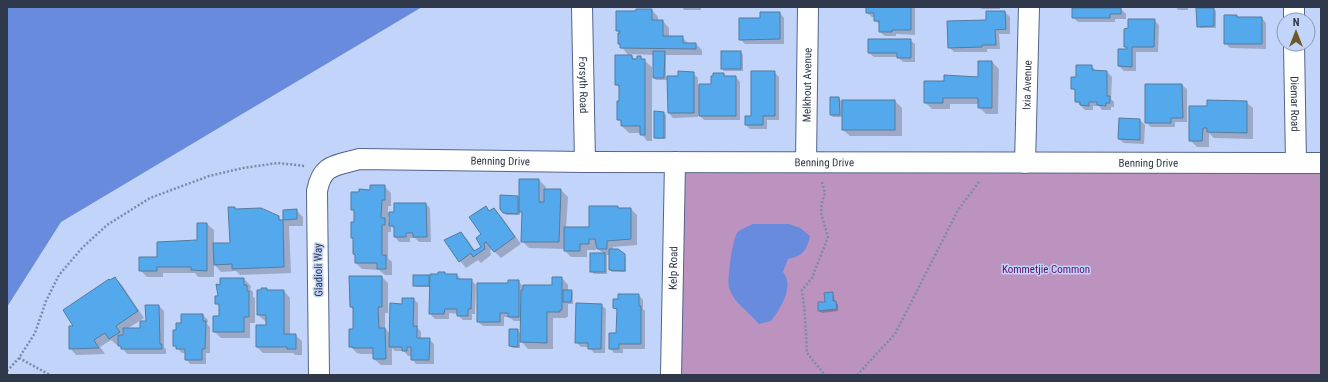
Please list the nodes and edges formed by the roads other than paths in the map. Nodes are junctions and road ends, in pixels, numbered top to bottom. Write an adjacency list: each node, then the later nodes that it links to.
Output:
1 (582, 7): 5 (street, Forsyth Road)
2 (808, 7): 7 (street, Melkhout Avenue)
3 (1029, 7): 8 (street, Ixia Avenue)
4 (1294, 52): 9 (street, Diemar Road)
5 (585, 162): 6 (street, Benning Drive); 11 (street, Benning Drive)
6 (675, 162): 7 (street, Benning Drive); 13 (street, Kelp Road)
7 (812, 162): 8 (street, Benning Drive)
8 (1025, 163): 9 (street, Benning Drive)
9 (1296, 163): 10 (street, Benning Drive)
10 (1321, 163)
11 (328, 168): 12 (street, Gladioli Way)
12 (319, 375)
13 (671, 375)

